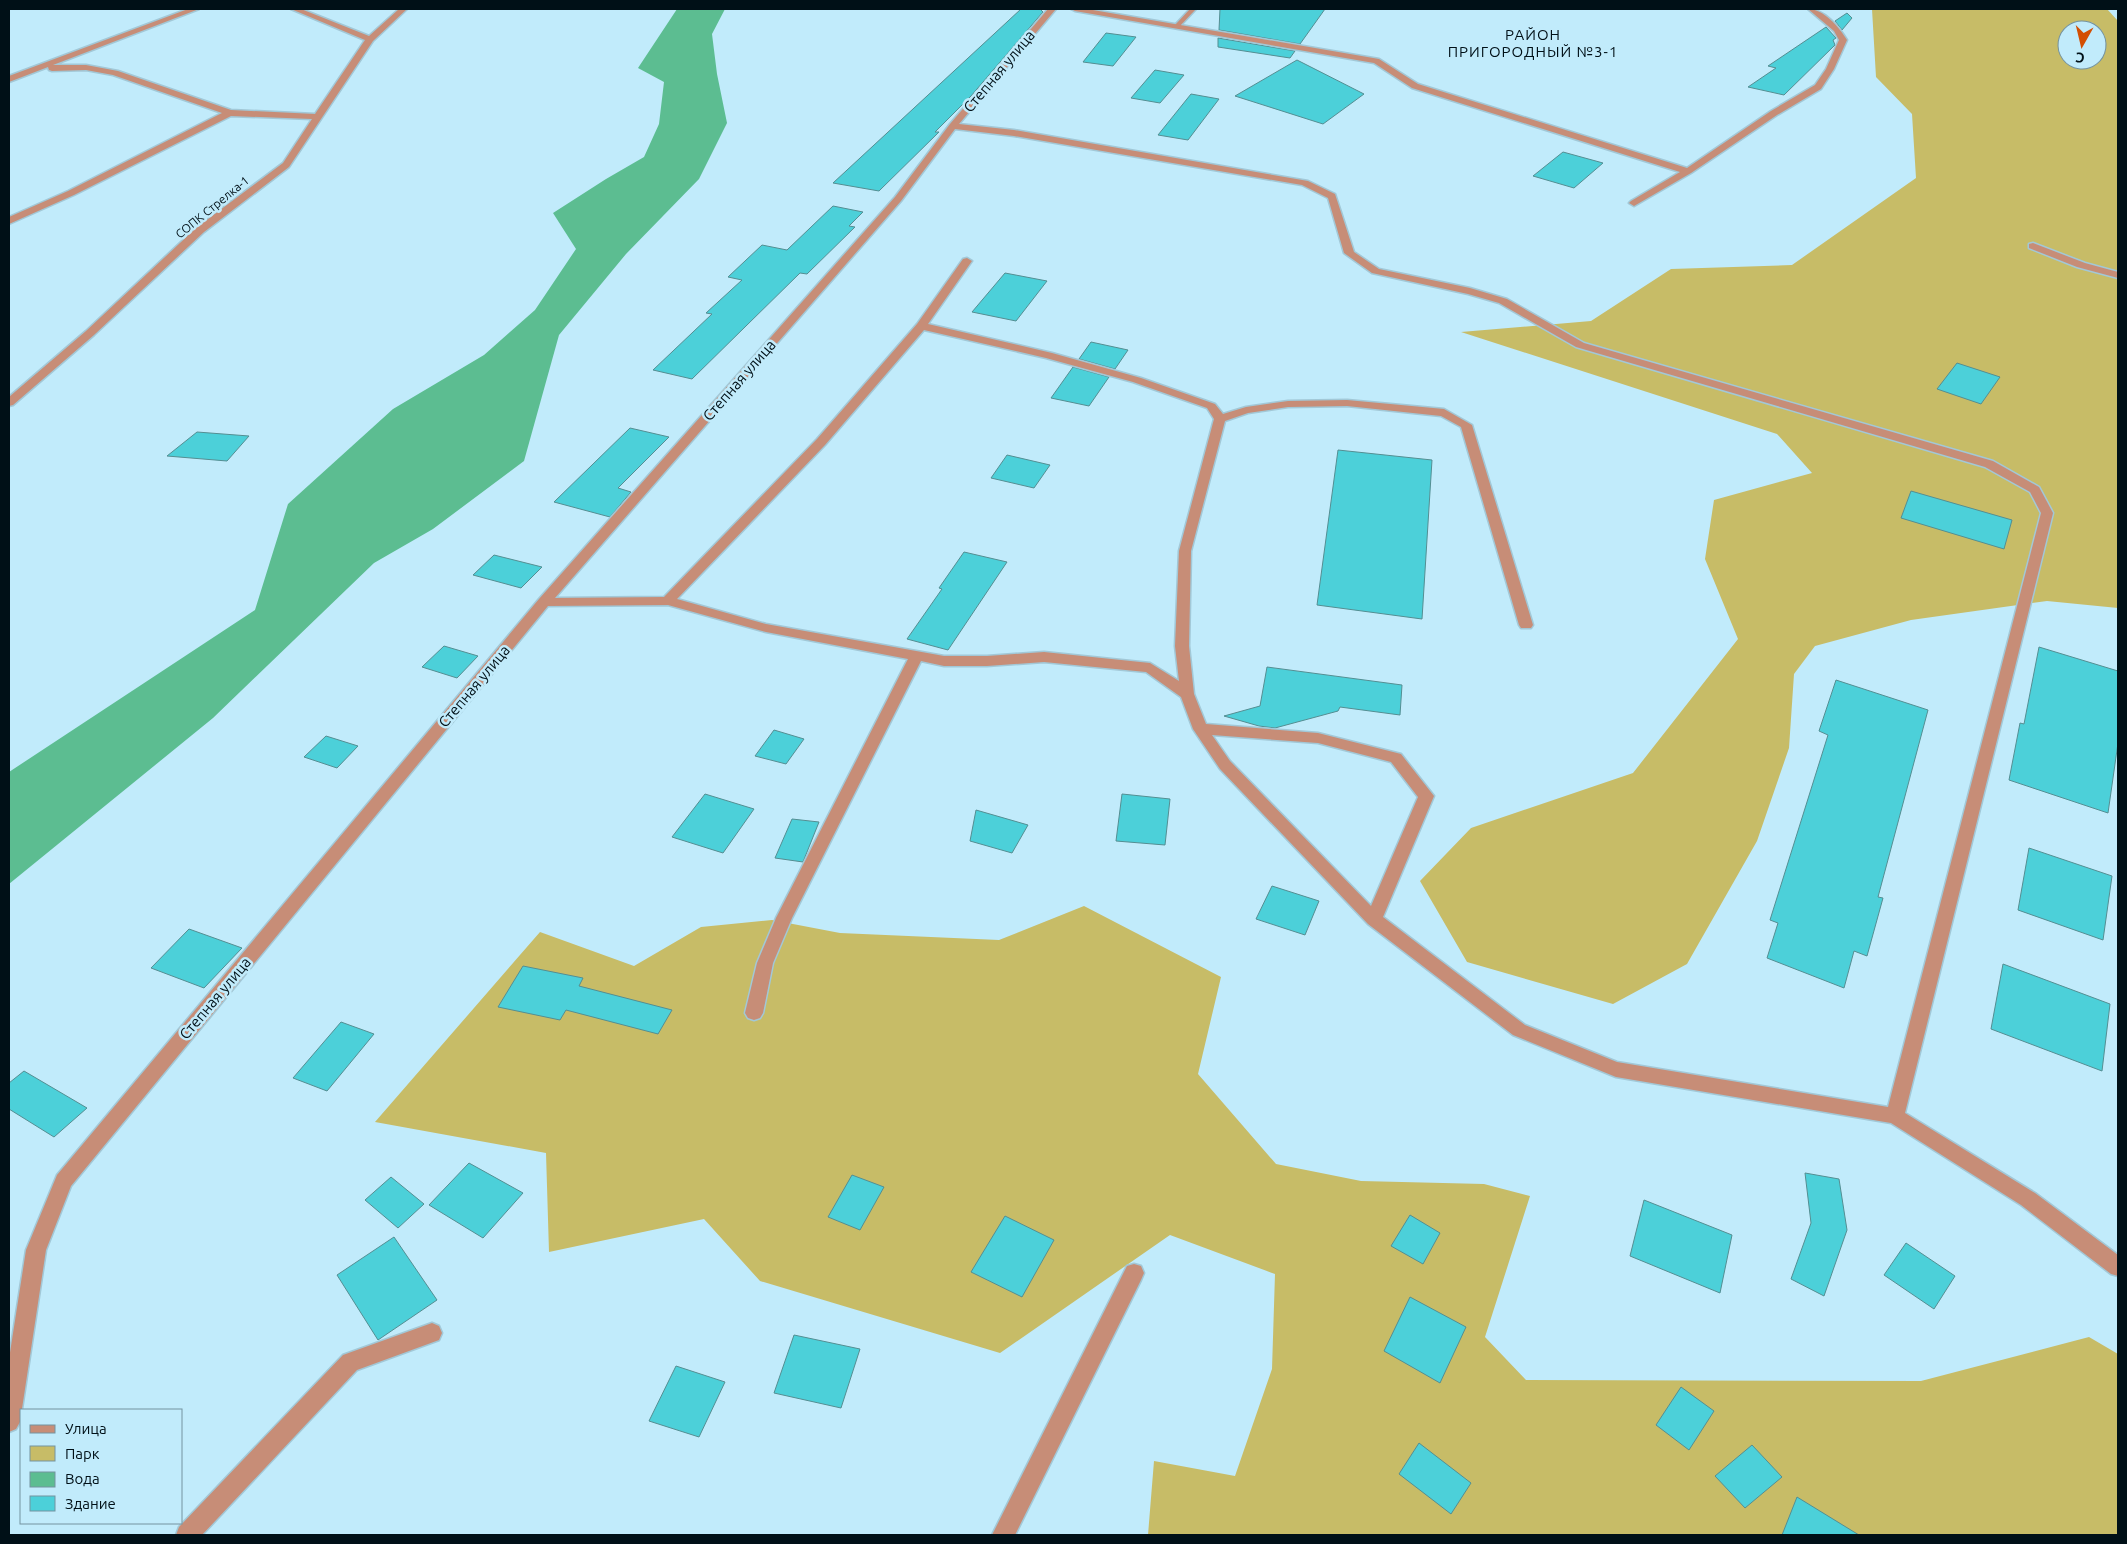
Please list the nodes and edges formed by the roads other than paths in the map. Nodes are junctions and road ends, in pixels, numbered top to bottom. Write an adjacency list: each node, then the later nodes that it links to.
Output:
1 (195, 9): 10 (street)
2 (295, 9): 9 (street)
3 (403, 9): 9 (street, СОПК Стрелка-1)
4 (1052, 9): 14 (street, Степная улица)
5 (1074, 9): 8 (street)
6 (1193, 9): 8 (lane)
7 (1812, 9): 15 (street)
8 (1176, 26): 15 (street)
9 (370, 38): 13 (street, СОПК Стрелка-1)
10 (42, 68): 11 (street); 12 (street)
11 (9, 79)
12 (230, 114): 13 (street); 17 (street)
13 (319, 117): 22 (street, СОПК Стрелка-1)
14 (953, 126): 25 (street, Степная улица); 32 (street)
15 (1688, 171): 16 (street)
16 (1634, 203)
17 (9, 221)
18 (2033, 246): 20 (street)
19 (967, 262): 21 (street)
20 (2118, 275)
21 (921, 326): 23 (street); 24 (street)
22 (9, 403)
23 (1220, 419): 26 (street); 28 (street)
24 (668, 601): 25 (street); 27 (street)
25 (544, 602): 36 (street, Степная улица)
26 (1526, 625)
27 (916, 657): 28 (street); 31 (street)
28 (1187, 694): 29 (street)
29 (1200, 729): 30 (street); 30 (street)
30 (1374, 919): 32 (street)
31 (754, 1013)
32 (1895, 1116): 33 (street)
33 (2118, 1266)
34 (1134, 1273): 38 (street)
35 (432, 1333): 37 (street)
36 (9, 1422)
37 (187, 1535)
38 (1003, 1535)

